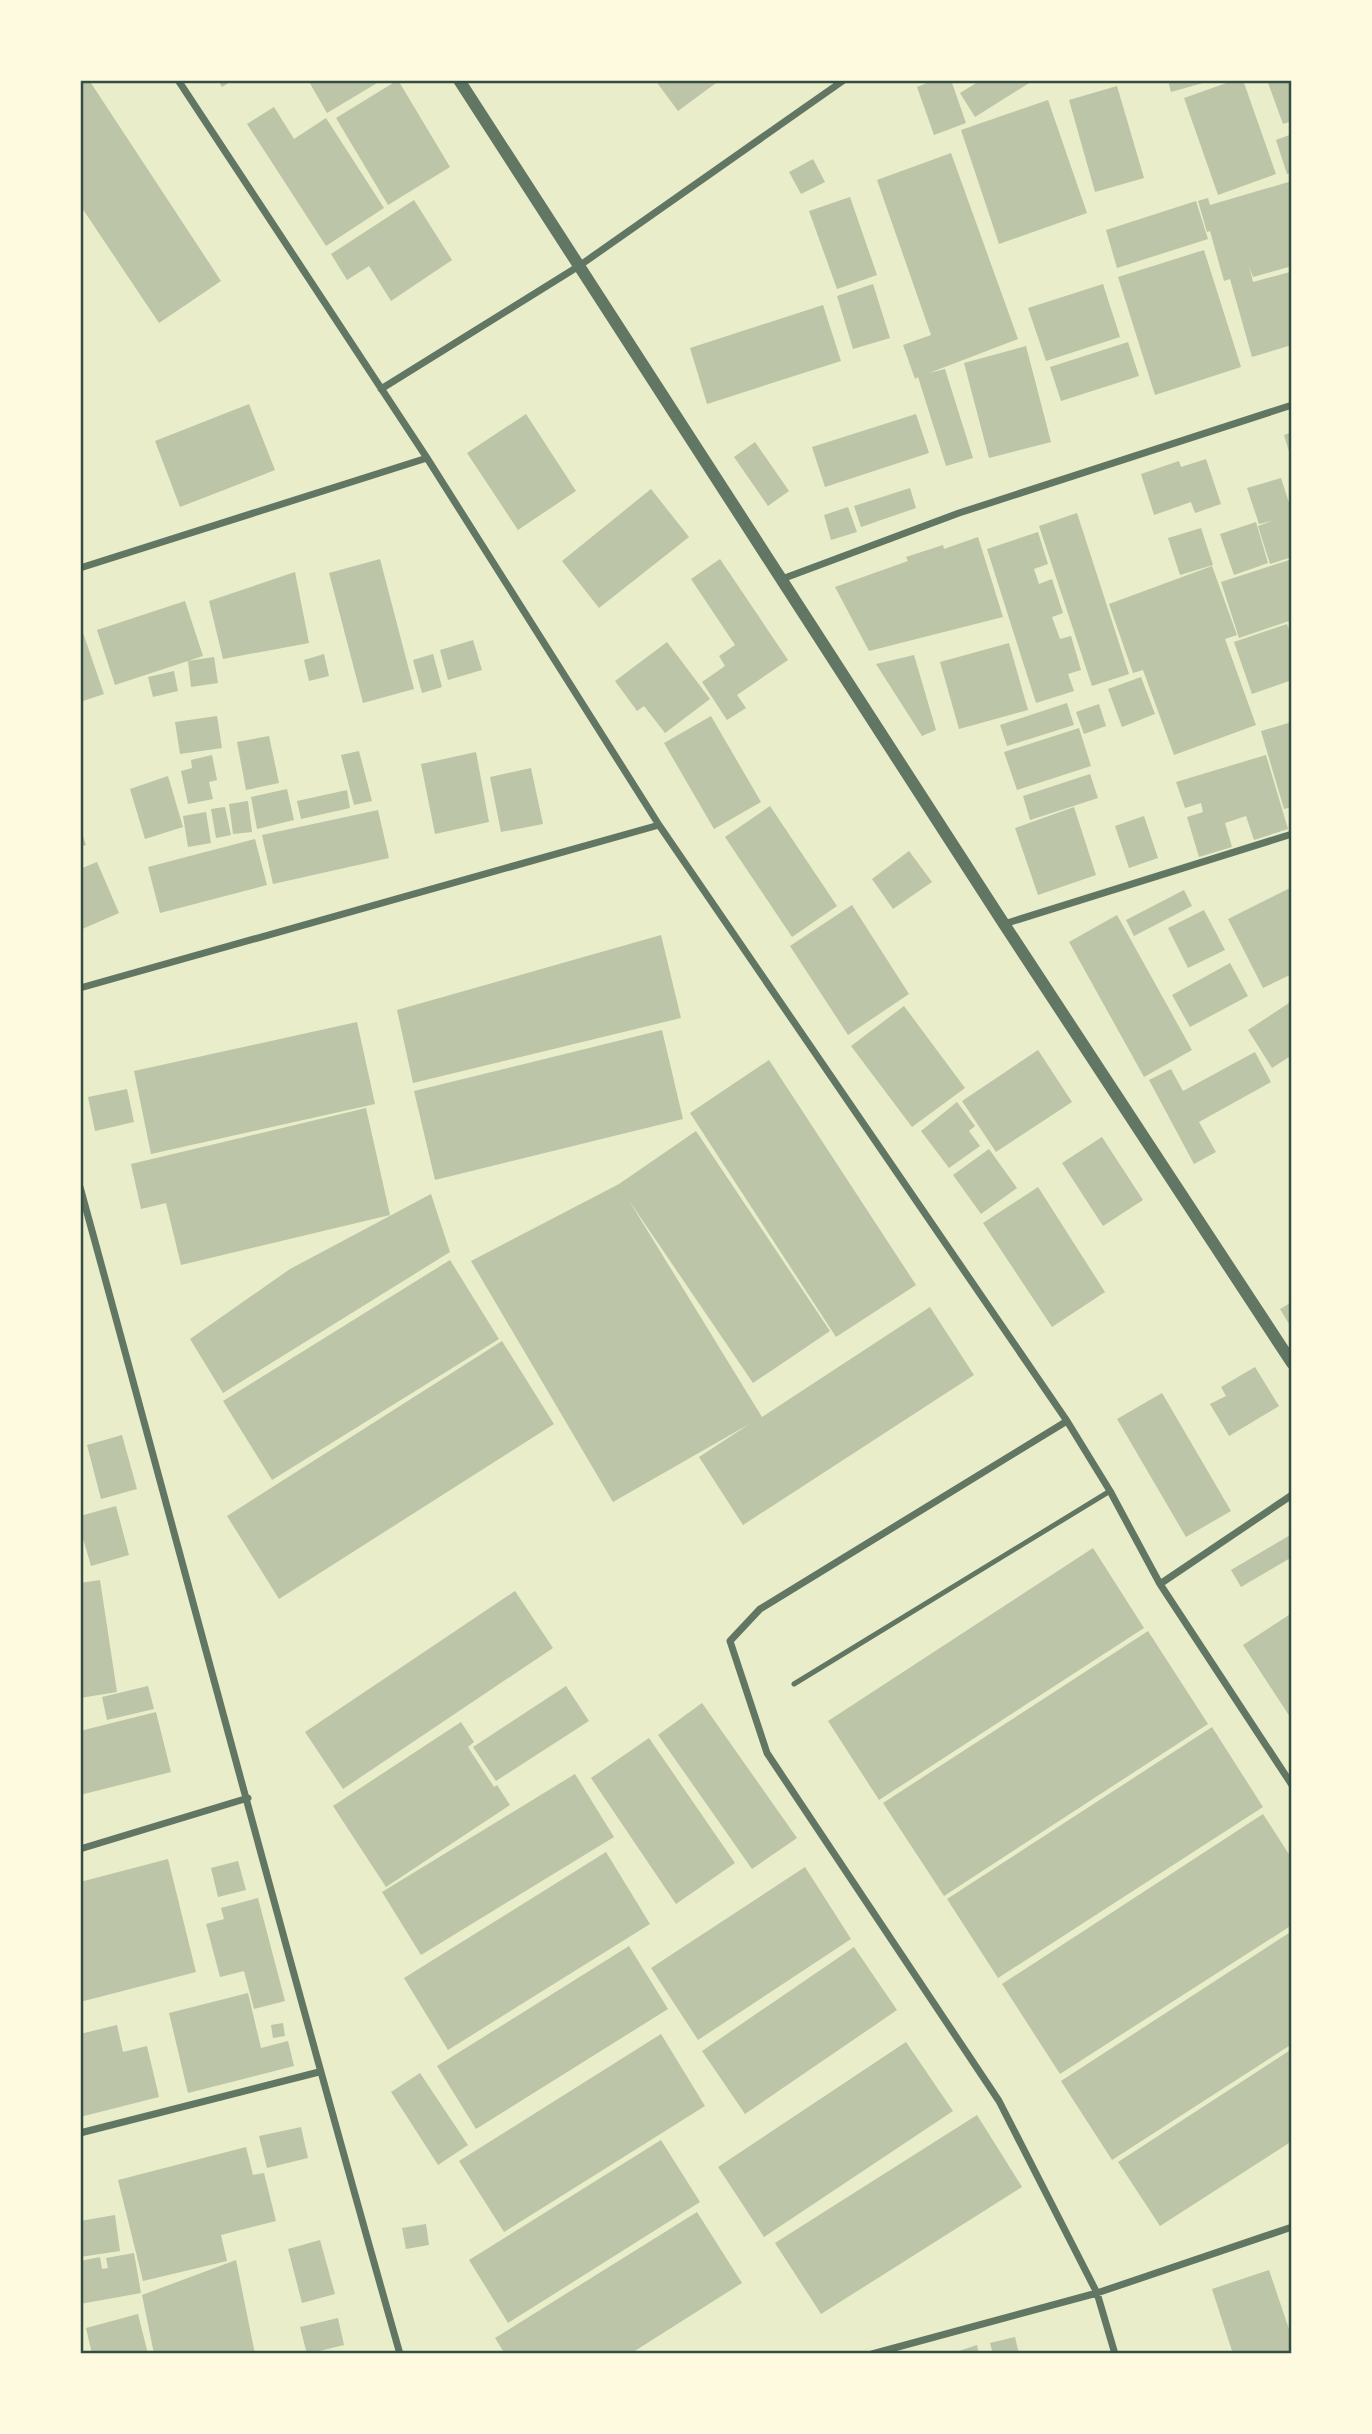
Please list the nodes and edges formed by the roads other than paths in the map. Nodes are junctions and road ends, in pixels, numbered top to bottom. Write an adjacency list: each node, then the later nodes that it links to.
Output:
1 (178, 80): 5 (street)
2 (458, 80): 4 (street)
3 (844, 80): 4 (street)
4 (579, 266): 5 (street); 9 (street)
5 (381, 390): 7 (street)
6 (1292, 405): 9 (street)
7 (427, 458): 8 (street); 10 (street)
8 (80, 568)
9 (782, 579): 12 (street)
10 (659, 825): 13 (street); 16 (street)
11 (1292, 834): 12 (street)
12 (1004, 924): 15 (street)
13 (80, 988)
14 (80, 1186): 22 (street)
15 (1292, 1363)
16 (1067, 1422): 17 (street); 27 (street)
17 (1110, 1491): 19 (street); 20 (lane)
18 (1292, 1495): 19 (street)
19 (1160, 1584): 21 (street)
20 (794, 1684)
21 (1292, 1785)
22 (247, 1798): 23 (street); 24 (street)
23 (80, 1849)
24 (319, 2072): 25 (street); 28 (street)
25 (80, 2133)
26 (1292, 2227): 27 (street)
27 (1097, 2293): 29 (street); 30 (street)
28 (400, 2354)
29 (872, 2354)
30 (1115, 2354)

